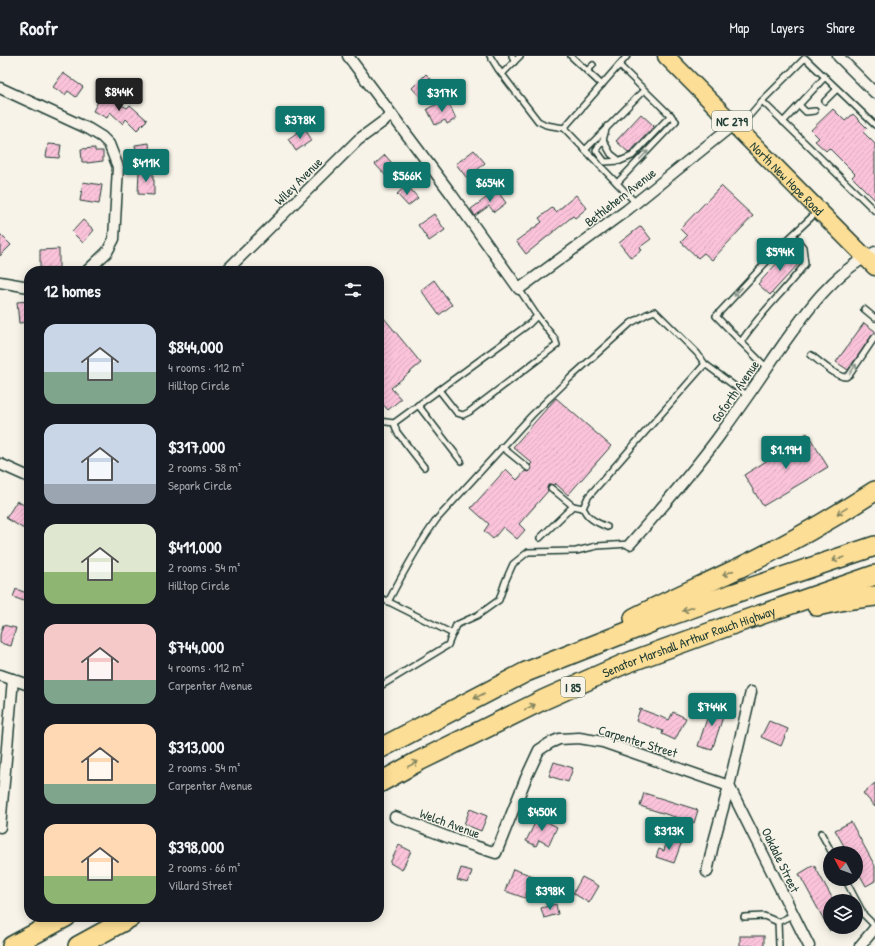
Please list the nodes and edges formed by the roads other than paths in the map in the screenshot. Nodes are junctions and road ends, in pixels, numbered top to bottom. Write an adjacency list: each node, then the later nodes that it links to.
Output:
1 (348, 56): 24 (street)
2 (490, 56): 13 (lane)
3 (512, 56): 9 (lane)
4 (520, 56): 9 (lane)
5 (627, 56): 10 (lane)
6 (666, 56): 27 (main road, North New Hope Road / NC 279)
7 (838, 56): 19 (street)
8 (575, 57): 12 (lane)
9 (514, 62): 13 (lane)
10 (619, 65): 15 (lane); 18 (lane)
11 (593, 66): 12 (lane)
12 (588, 72): 15 (lane)
13 (502, 74): 30 (lane)
14 (825, 77): 17 (lane); 20 (lane); 22 (lane)
15 (602, 84): 30 (lane)
16 (0, 88): 40 (street)
17 (838, 89): 21 (lane); 28 (lane)
18 (644, 90): 25 (lane); 29 (lane)
19 (875, 93)
20 (762, 101): 26 (lane); 27 (lane)
21 (825, 102)
22 (799, 105): 23 (lane); 26 (lane)
23 (815, 111)
24 (392, 115): 41 (street, Wiley Avenue); 44 (street)
25 (671, 116): 33 (lane); 34 (lane, one-way to 25)
26 (783, 122): 37 (lane)
27 (734, 124): 35 (street, Bethlehem Avenue); 36 (main road, North New Hope Road / NC 279)
28 (875, 125)
29 (608, 126): 31 (lane); 32 (lane)
30 (564, 128): 32 (lane)
31 (603, 140): 33 (lane); 33 (lane)
32 (585, 150): 34 (lane)
33 (620, 161)
34 (617, 183): 35 (lane)
35 (636, 202): 44 (street, Bethlehem Avenue)
36 (819, 210): 38 (lane); 39 (main road, North New Hope Road / NC 279)
37 (875, 211)
38 (792, 235): 49 (lane); 49 (lane, one-way to 49)
39 (872, 259): 52 (street, Goforth Avenue)
40 (92, 266)
41 (231, 266)
42 (0, 282): 43 (street)
43 (24, 286)
44 (520, 289): 46 (lane)
45 (864, 309): 47 (lane)
46 (537, 316): 53 (lane); 53 (lane)
47 (875, 318)
48 (875, 337): 50 (lane, one-way to 48)
49 (741, 342): 52 (lane)
50 (811, 355)
51 (705, 364): 54 (lane); 58 (lane); 67 (lane)
52 (767, 368): 54 (street, Goforth Avenue)
53 (439, 390): 55 (lane)
54 (748, 396): 70 (street, Goforth Avenue)
55 (418, 405): 57 (lane); 59 (lane)
56 (384, 422): 57 (lane)
57 (394, 423): 61 (lane)
58 (502, 447): 62 (lane); 75 (lane)
59 (461, 460)
60 (0, 464): 63 (street)
61 (424, 466)
62 (528, 468)
63 (24, 475)
64 (551, 488): 66 (lane)
65 (875, 491): 78 (highway, one-way to 78)
66 (573, 506): 67 (lane); 69 (lane)
67 (583, 508): 68 (lane)
68 (606, 527)
69 (540, 538)
70 (630, 544): 77 (lane)
71 (875, 546): 78 (highway, Senator Marshall Arthur Rauch Highway / I 85, one-way to 78)
72 (875, 575): 76 (highway, Senator Marshall Arthur Rauch Highway / I 85)
73 (875, 596): 76 (highway)
74 (384, 600): 75 (lane)
75 (388, 602): 77 (lane)
76 (774, 610): 85 (highway, Senator Marshall Arthur Rauch Highway / I 85, one-way to 76)
77 (452, 634): 82 (lane)
78 (526, 672): 84 (highway, Senator Marshall Arthur Rauch Highway / I 85, one-way to 84)
79 (0, 675): 80 (street)
80 (13, 679): 81 (street); 88 (street)
81 (24, 683)
82 (384, 684)
83 (751, 692): 86 (street)
84 (384, 746)
85 (384, 780)
86 (729, 786): 91 (street, Carpenter Street); 92 (street); 94 (street, Oakdale Street)
87 (396, 816): 91 (street, Welch Avenue)
88 (0, 827)
89 (821, 833): 90 (lane)
90 (828, 846)
91 (496, 853)
92 (707, 872)
93 (849, 886): 99 (lane)
94 (793, 915): 98 (lane); 103 (street, Oakdale Street)
95 (744, 917): 98 (lane)
96 (57, 922): 100 (highway)
97 (122, 922): 101 (highway)
98 (778, 922): 102 (lane)
99 (875, 927): 104 (street)
100 (12, 946)
101 (78, 946)
102 (778, 946)
103 (809, 946)
104 (860, 946)

